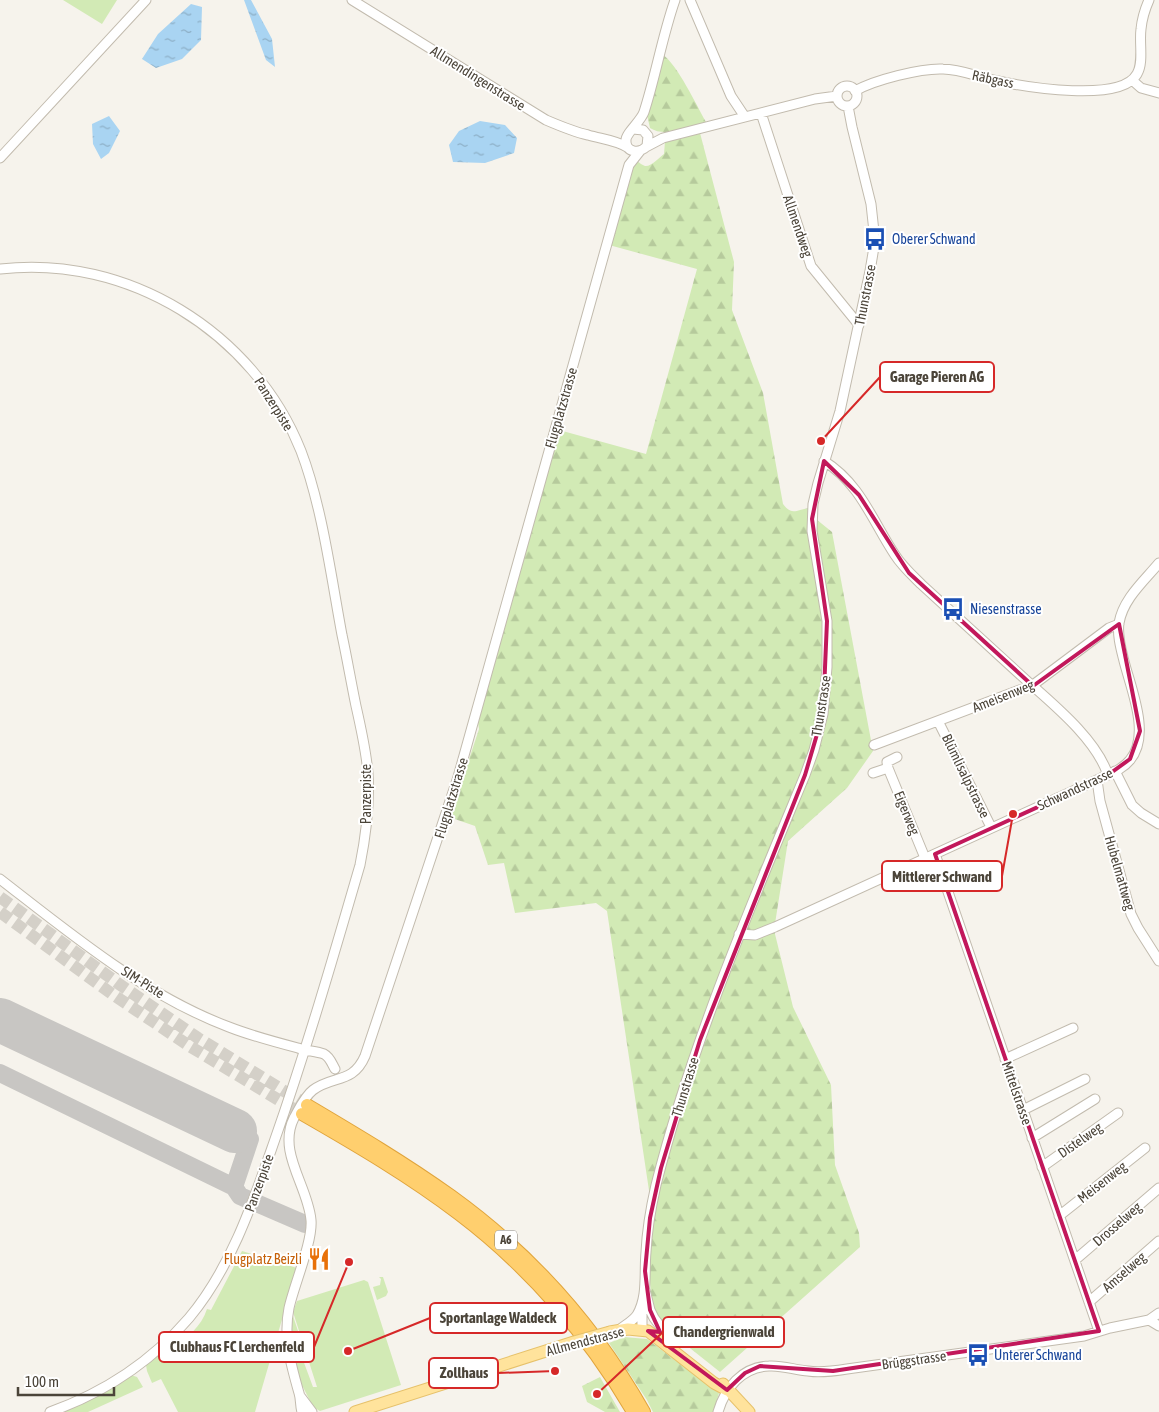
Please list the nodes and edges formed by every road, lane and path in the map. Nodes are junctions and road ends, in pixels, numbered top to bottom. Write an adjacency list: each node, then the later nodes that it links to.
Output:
1 (146, 0): 20 (street)
2 (352, 0): 17 (street, Allmendingenstrasse)
3 (674, 0): 12 (street)
4 (690, 0): 13 (street)
5 (1149, 0): 6 (street)
6 (1132, 80): 7 (street, Räbgass); 8 (street)
7 (855, 91): 9 (street); 10 (street)
8 (1159, 94)
9 (837, 96): 10 (street); 11 (street)
10 (848, 106): 23 (street, Thunstrasse)
11 (761, 113): 13 (street); 23 (street, Allmendweg)
12 (643, 114): 14 (street); 15 (street)
13 (745, 118): 16 (street)
14 (630, 132): 15 (street); 17 (street); 18 (street)
15 (646, 133): 16 (street); 19 (street)
16 (663, 138): 19 (street)
17 (611, 140): 18 (street, Allmendingenstrasse)
18 (628, 147): 19 (street); 21 (street, Flugplatzstrasse)
19 (643, 149): 21 (street, Flugplatzstrasse)
20 (0, 158)
21 (629, 165): 51 (street, Flugplatzstrasse)
22 (0, 269): 43 (street, Panzerpiste)
23 (859, 325): 24 (street, Thunstrasse)
24 (824, 461): 27 (street); 40 (street, Thunstrasse)
25 (1159, 563): 26 (street, Schwandstrasse)
26 (1119, 624): 27 (street, Ameisenweg); 33 (street, Schwandstrasse)
27 (1033, 685): 29 (street, Ameisenweg); 33 (street)
28 (940, 725): 36 (street, Blümlisalpstrasse)
29 (874, 745)
30 (897, 758): 31 (street)
31 (888, 768): 32 (street); 38 (street, Eigerweg)
32 (873, 773)
33 (1111, 773): 34 (street, Schwandstrasse); 35 (street)
34 (1097, 780): 36 (street, Schwandstrasse); 41 (street, Hubelmattweg)
35 (1159, 824)
36 (991, 827): 37 (street, Schwandstrasse)
37 (934, 854): 38 (street, Schwandstrasse); 44 (street, Mittelstrasse)
38 (925, 858): 40 (street, Schwandstrasse)
39 (0, 879): 43 (street, SIM-Piste)
40 (739, 934): 59 (street, Thunstrasse)
41 (1159, 961)
42 (1073, 1028): 44 (street)
43 (305, 1050): 45 (street, SIM-Piste); 50 (street, Panzerpiste)
44 (1005, 1059): 48 (street, Mittelstrasse)
45 (335, 1069)
46 (1085, 1079): 48 (street)
47 (1095, 1099): 52 (street)
48 (1023, 1110): 52 (street, Mittelstrasse)
49 (1118, 1113): 54 (street, Distelweg)
50 (281, 1121): 51 (street); 72 (street, Panzerpiste)
51 (292, 1124): 71 (street, Flugplatzstrasse)
52 (1032, 1138): 54 (street, Mittelstrasse)
53 (1145, 1148): 56 (street, Meisenweg)
54 (1042, 1167): 56 (street, Mittelstrasse)
55 (1159, 1188): 58 (street, Drosselweg)
56 (1059, 1216): 58 (street, Mittelstrasse)
57 (1159, 1242): 61 (street, Amselweg)
58 (1075, 1260): 61 (street, Mittelstrasse)
59 (645, 1290): 60 (street, Thunstrasse); 62 (street, Thunstrasse)
60 (642, 1301): 66 (street, Thunstrasse); 67 (street, Thunstrasse)
61 (1089, 1302): 68 (street, Mittelstrasse)
62 (650, 1310): 66 (street); 69 (street, Thunstrasse)
63 (1159, 1313): 64 (street, Brüggstrasse)
64 (1148, 1320): 65 (street); 68 (street, Brüggstrasse)
65 (1159, 1326)
66 (645, 1330): 67 (main road, Allmendstrasse); 69 (main road); 70 (main road)
67 (615, 1331): 75 (main road, Allmendstrasse, bridge)
68 (1099, 1331): 70 (street, Brüggstrasse)
69 (669, 1338): 70 (main road)
70 (727, 1390): 78 (street, Brüggstrasse); 79 (main road)
71 (300, 1396): 73 (street, Flugplatzstrasse); 74 (street, Flugplatzstrasse)
72 (50, 1412)
73 (302, 1412)
74 (312, 1412)
75 (355, 1412)
76 (633, 1412): 77 (highway, A6)
77 (644, 1412)
78 (718, 1412)
79 (749, 1412)

